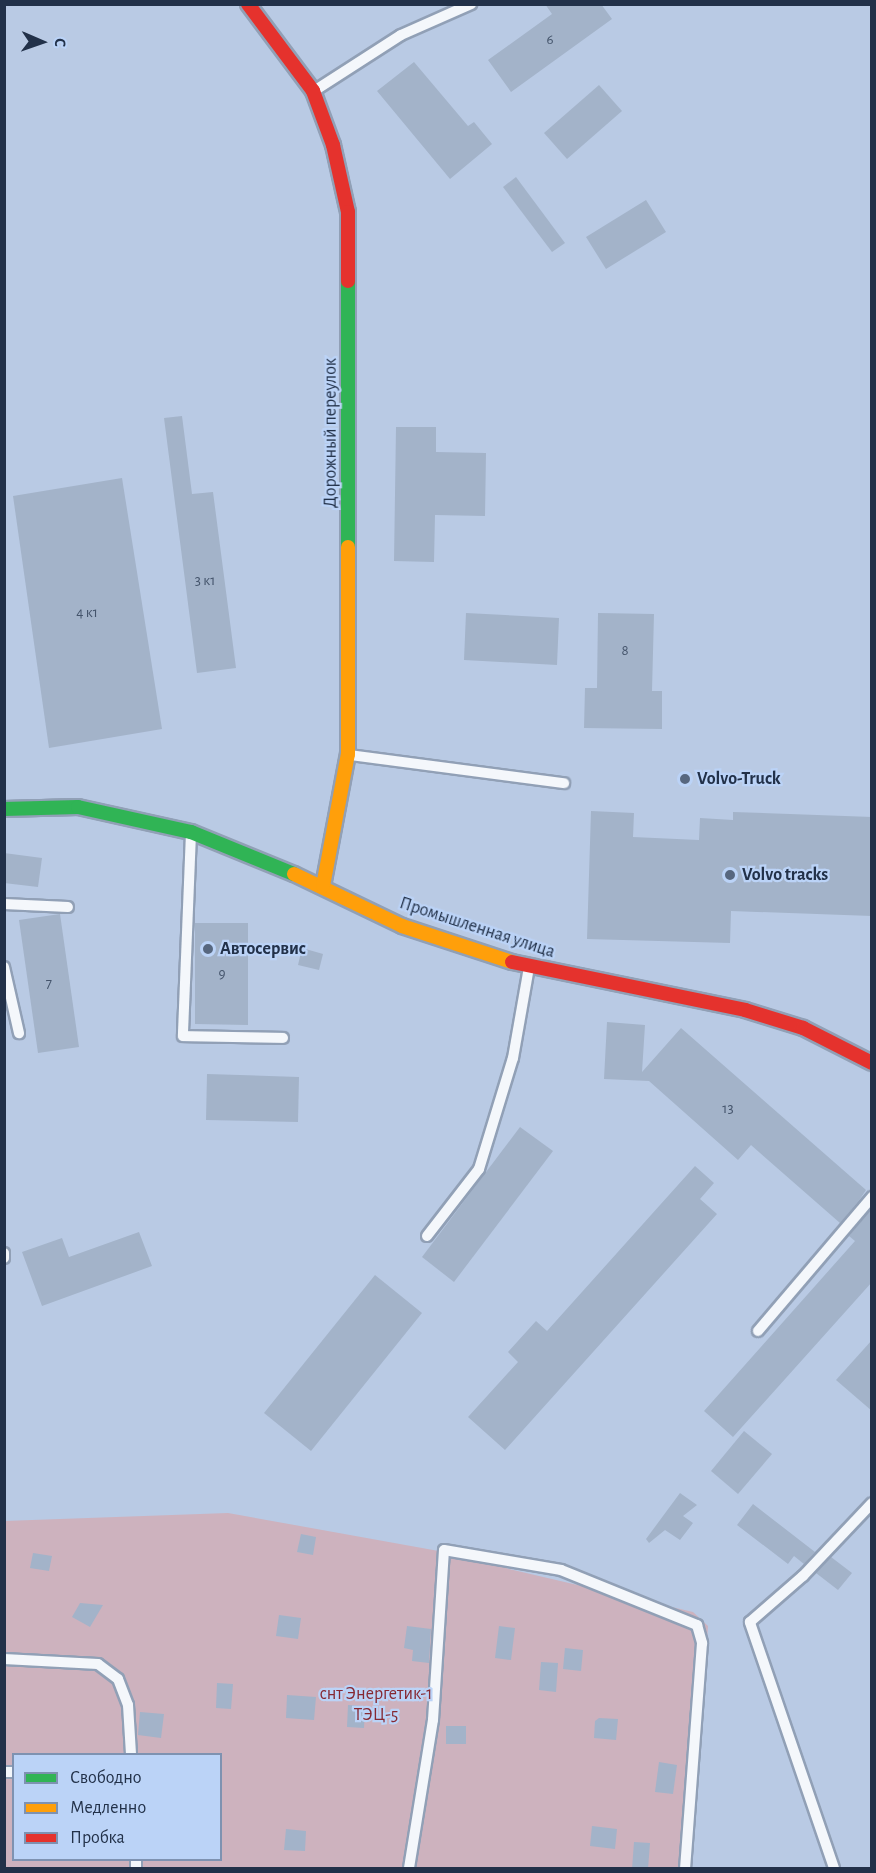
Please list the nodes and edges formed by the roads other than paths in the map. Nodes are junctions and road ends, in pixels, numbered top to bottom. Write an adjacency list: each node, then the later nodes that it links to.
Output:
1 (248, 4): 3 (main road, Дорожный переулок)
2 (471, 4): 3 (lane)
3 (313, 91): 4 (main road, Дорожный переулок)
4 (348, 754): 5 (lane); 8 (main road, Дорожный переулок)
5 (564, 783)
6 (4, 809): 7 (main road, Промышленная улица)
7 (191, 832): 8 (main road, Промышленная улица); 14 (lane)
8 (323, 886): 12 (main road, Промышленная улица)
9 (4, 904): 10 (lane)
10 (68, 907)
11 (4, 967): 13 (lane)
12 (529, 967): 15 (main road, Промышленная улица); 17 (lane)
13 (19, 1033)
14 (283, 1038)
15 (872, 1063)
16 (872, 1197): 20 (lane)
17 (427, 1236)
18 (4, 1253): 19 (lane)
19 (4, 1258)
20 (758, 1331)
21 (872, 1503): 26 (lane)
22 (4, 1659): 23 (lane)
23 (131, 1753)
24 (409, 1869): 25 (lane)
25 (685, 1869)
26 (834, 1869)

